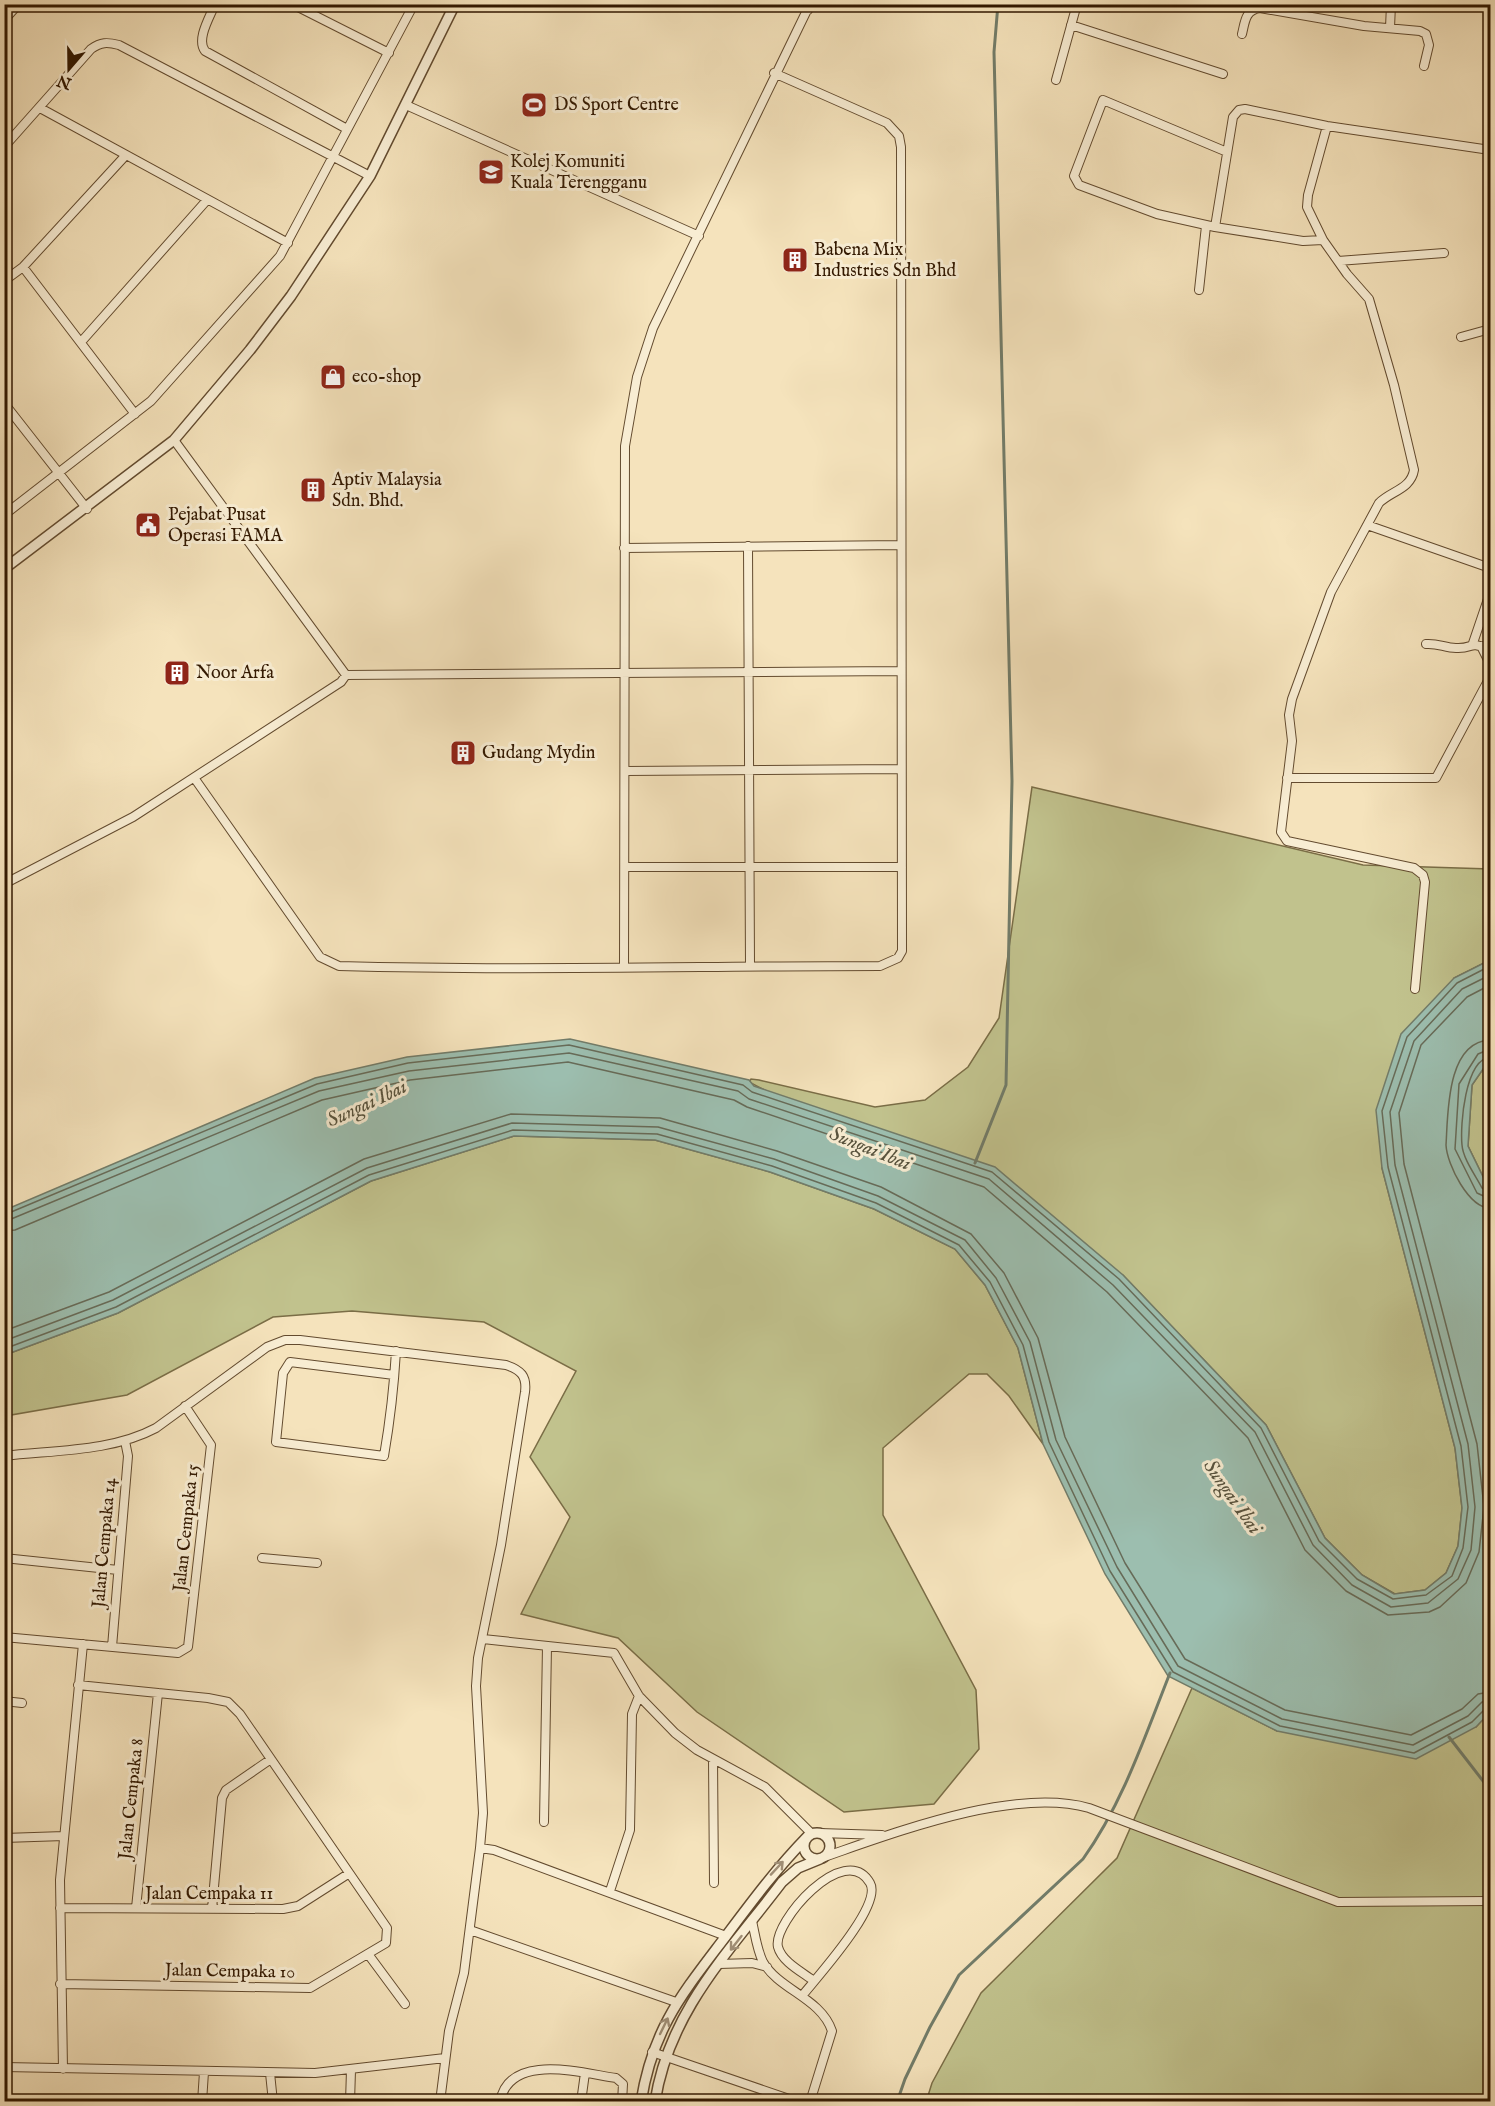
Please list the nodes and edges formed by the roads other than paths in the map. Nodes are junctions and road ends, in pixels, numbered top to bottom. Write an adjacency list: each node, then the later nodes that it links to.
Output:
1 (215, 4): 22 (street)
2 (292, 4): 14 (street)
3 (414, 4): 14 (street)
4 (455, 4): 19 (street)
5 (797, 4): 8 (street)
6 (1077, 4): 11 (street)
7 (1391, 4): 12 (street)
8 (809, 7): 16 (street)
9 (15, 8): 10 (street)
10 (4, 20)
11 (1071, 26): 17 (street); 18 (street)
12 (1390, 28): 13 (street); 15 (street)
13 (1242, 34)
14 (389, 53): 22 (street)
15 (1424, 66)
16 (774, 73): 32 (street); 50 (street)
17 (1223, 74)
18 (1056, 80)
19 (406, 105): 28 (street); 32 (street)
20 (39, 108): 23 (street); 26 (street); 27 (street)
21 (1327, 126): 24 (street); 25 (street); 33 (street)
22 (348, 129): 27 (street)
23 (4, 147)
24 (1491, 150)
25 (1227, 152): 30 (street); 31 (street)
26 (126, 155): 29 (street); 37 (street)
27 (333, 158): 28 (street); 34 (street)
28 (370, 176): 45 (street)
29 (207, 200): 34 (street); 42 (street)
30 (1206, 226): 31 (street); 39 (street)
31 (1215, 227): 33 (street)
32 (699, 236): 52 (street)
33 (1323, 240): 36 (street)
34 (288, 243): 44 (street)
35 (1444, 253): 36 (street)
36 (1338, 261): 49 (street)
37 (23, 267): 38 (street); 42 (street)
38 (4, 281)
39 (1199, 290)
40 (1491, 329): 41 (street)
41 (1461, 337)
42 (81, 342): 44 (street)
43 (4, 403): 46 (street)
44 (135, 414): 46 (street)
45 (174, 440): 47 (street); 63 (street)
46 (59, 474): 47 (street); 48 (street)
47 (87, 509): 54 (street)
48 (4, 515)
49 (1367, 525): 53 (street); 68 (street)
50 (901, 545): 51 (street); 61 (street)
51 (748, 546): 52 (street); 60 (street)
52 (624, 548): 62 (street)
53 (1491, 568)
54 (4, 569)
55 (1491, 593): 57 (street)
56 (1426, 644): 57 (street)
57 (1477, 645): 58 (street); 59 (street)
58 (1491, 650)
59 (1491, 664)
60 (749, 671): 61 (street); 62 (street); 66 (street)
61 (901, 671): 65 (street)
62 (624, 672): 63 (street); 67 (street)
63 (346, 675): 69 (street)
64 (1491, 677): 68 (street)
65 (901, 769): 66 (street); 72 (street)
66 (749, 770): 67 (street); 71 (street)
67 (625, 771): 70 (street)
68 (1287, 778): 76 (street)
69 (195, 779): 73 (street); 75 (street)
70 (626, 867): 71 (street); 75 (street)
71 (750, 867): 72 (street); 74 (street)
72 (902, 867): 74 (street)
73 (4, 884)
74 (750, 965): 75 (street)
75 (624, 966)
76 (1415, 989)
77 (396, 1351): 78 (street); 79 (street); 87 (street)
78 (394, 1375): 78 (street)
79 (185, 1406): 80 (street); 90 (street, Jalan Cempaka 15)
80 (125, 1441): 81 (street); 85 (street, Jalan Cempaka 14)
81 (4, 1456)
82 (4, 1558): 85 (street)
83 (262, 1558): 84 (street)
84 (318, 1563)
85 (118, 1570): 90 (street, Jalan Cempaka 14)
86 (4, 1637): 88 (street)
87 (483, 1640): 89 (street); 103 (street)
88 (83, 1644): 90 (street); 91 (street)
89 (547, 1646): 93 (street); 98 (street)
90 (112, 1647)
91 (78, 1685): 92 (street); 100 (street)
92 (158, 1693): 96 (street); 110 (street, Jalan Cempaka 8)
93 (639, 1695): 97 (street); 107 (street)
94 (4, 1701): 95 (street)
95 (22, 1704)
96 (271, 1759): 105 (street); 111 (street)
97 (713, 1759): 99 (street); 106 (street)
98 (544, 1822)
99 (813, 1834): 101 (street); 104 (street); 104 (street); 114 (street, one-way to 99)
100 (64, 1836): 102 (street); 109 (street)
101 (886, 1836): 104 (street); 108 (street)
102 (4, 1838)
103 (480, 1848): 107 (street); 113 (street)
104 (822, 1858): 112 (street)
105 (348, 1874): 111 (street, Jalan Cempaka 11); 115 (street, Jalan Cempaka 10)
106 (714, 1883)
107 (610, 1891): 114 (street)
108 (1491, 1900)
109 (60, 1908): 110 (street, Jalan Cempaka 11); 119 (street)
110 (136, 1908): 111 (street, Jalan Cempaka 11)
111 (212, 1909)
112 (753, 1921): 116 (street, one-way to 116); 117 (street)
113 (470, 1930): 121 (street); 125 (street)
114 (726, 1936): 121 (street)
115 (368, 1954): 119 (street, Jalan Cempaka 10); 122 (street)
116 (719, 1964): 117 (street); 124 (street)
117 (767, 1967): 120 (street)
118 (814, 1981): 118 (street); 120 (street)
119 (60, 1984): 127 (street)
120 (802, 1996): 142 (street)
121 (676, 2002): 123 (street, one-way to 121)
122 (405, 2004)
123 (652, 2052): 124 (street); 139 (street)
124 (666, 2056): 140 (street); 141 (street)
125 (445, 2058): 128 (street); 135 (street)
126 (4, 2067): 127 (street)
127 (63, 2069): 129 (street)
128 (351, 2070): 130 (street); 134 (street)
129 (204, 2072): 130 (street); 132 (street)
130 (270, 2073): 133 (street)
131 (585, 2073): 136 (street); 137 (street); 138 (street)
132 (202, 2102)
133 (273, 2102)
134 (350, 2102)
135 (440, 2102)
136 (500, 2102)
137 (581, 2102)
138 (622, 2102)
139 (641, 2102)
140 (655, 2102)
141 (798, 2102)
142 (810, 2102)

